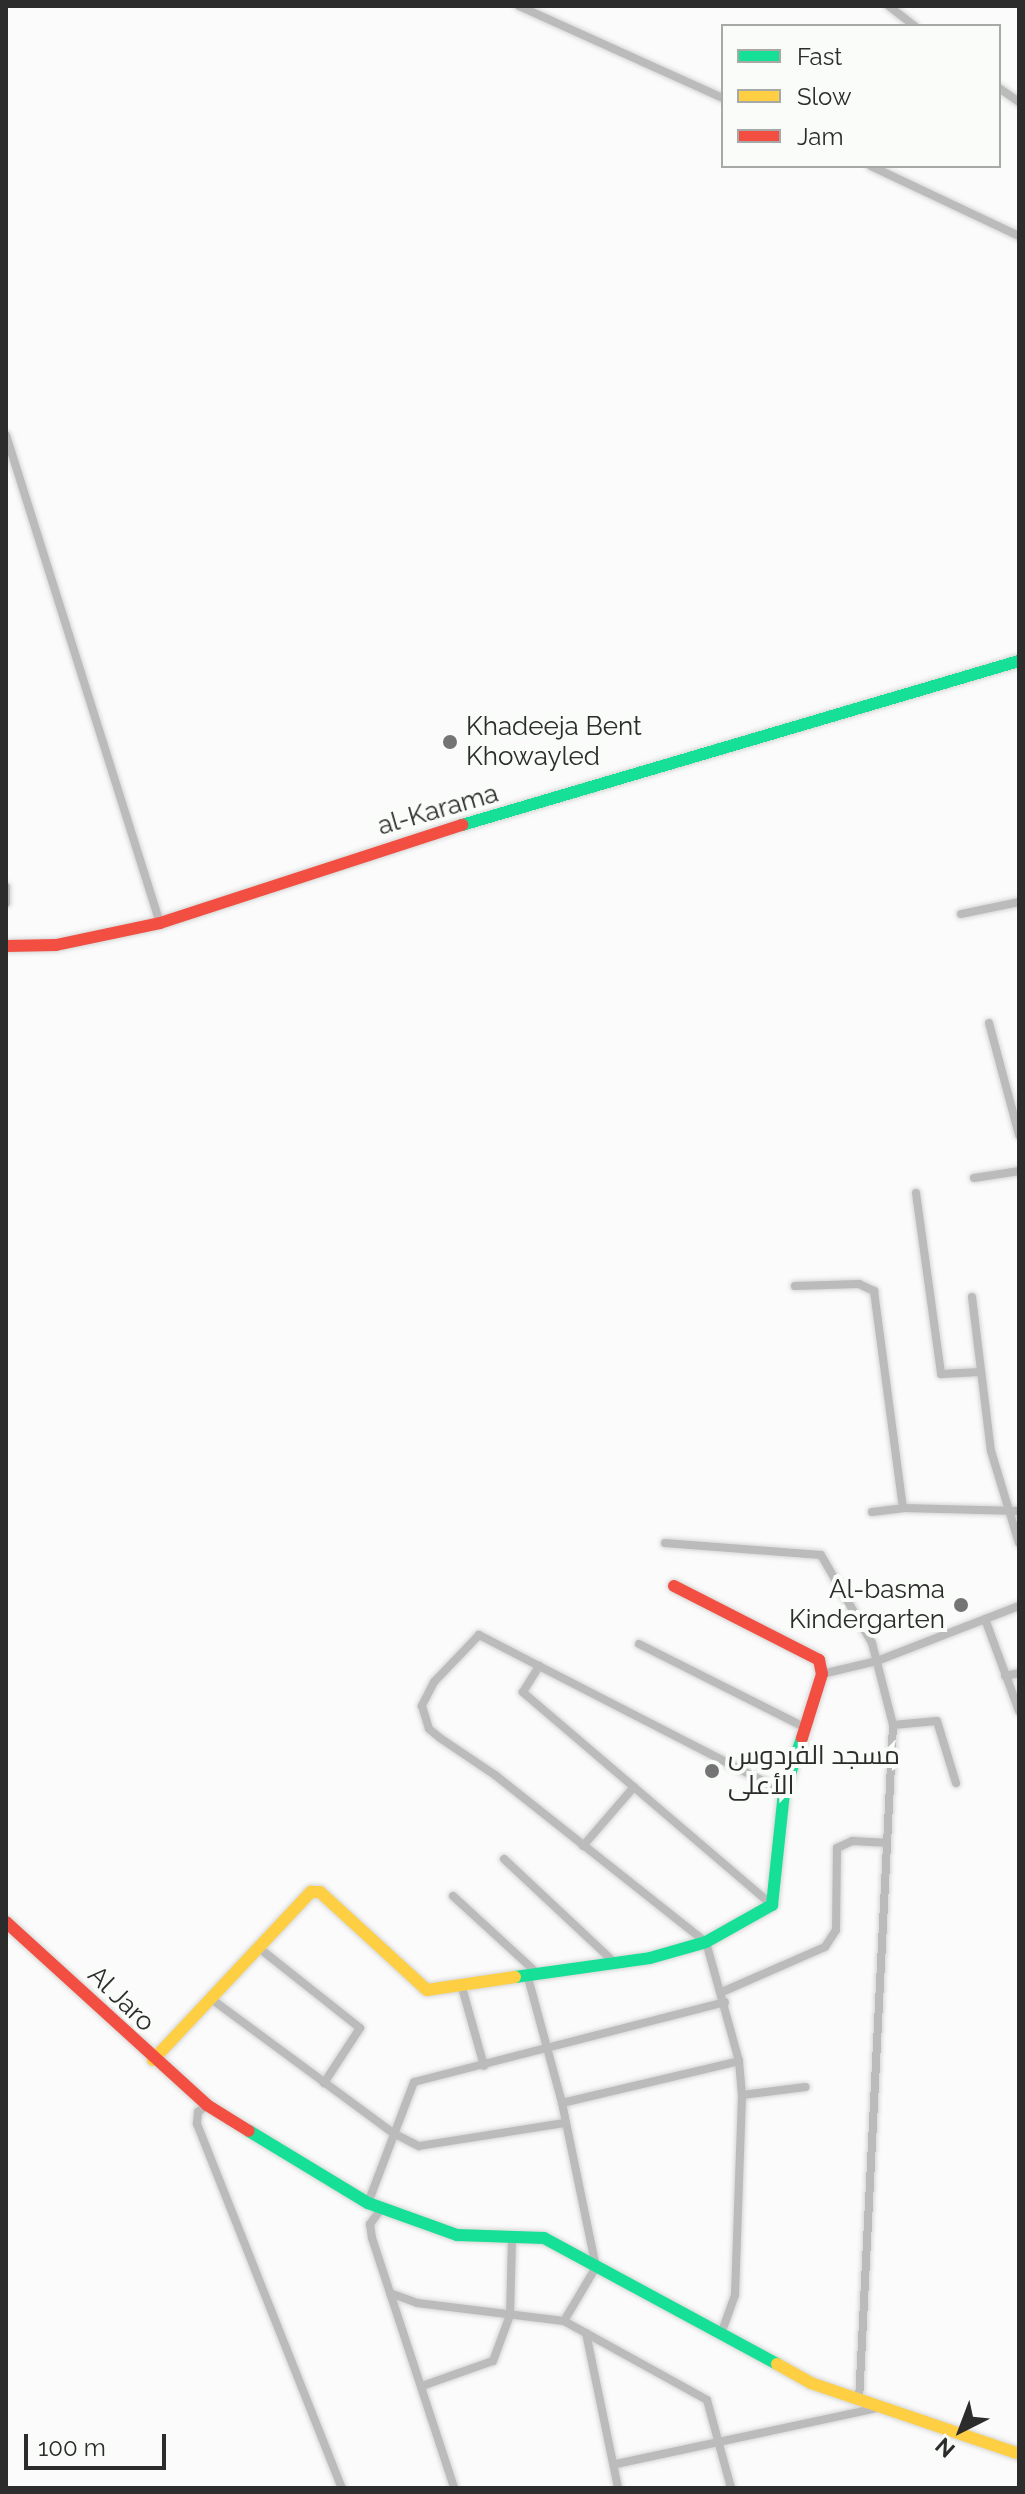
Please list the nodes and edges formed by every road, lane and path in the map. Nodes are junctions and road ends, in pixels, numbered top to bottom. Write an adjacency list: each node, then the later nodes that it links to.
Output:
1 (519, 6): 5 (street)
2 (889, 6): 3 (street)
3 (912, 24)
4 (1001, 89): 6 (street)
5 (721, 97)
6 (1019, 102)
7 (875, 168): 8 (street)
8 (1019, 236)
9 (6, 435): 15 (street)
10 (1019, 661): 15 (street, al-Karama)
11 (6, 887): 13 (street)
12 (1019, 902): 14 (street)
13 (6, 903)
14 (961, 914)
15 (160, 923): 16 (street, al-Karama)
16 (6, 946)
17 (989, 1023): 18 (street)
18 (1019, 1135)
19 (1019, 1171): 20 (street)
20 (974, 1178)
21 (916, 1193): 24 (street)
22 (795, 1286): 25 (street)
23 (972, 1297): 24 (street)
24 (980, 1372): 28 (street)
25 (903, 1508): 27 (street); 28 (street)
26 (1019, 1511): 28 (street)
27 (872, 1512)
28 (1008, 1512): 30 (street)
29 (665, 1543): 35 (street)
30 (1019, 1543)
31 (674, 1586): 38 (street)
32 (1019, 1606): 33 (street)
33 (985, 1619): 35 (street); 39 (street)
34 (639, 1644): 42 (street)
35 (877, 1661): 38 (street); 41 (street)
36 (539, 1666): 44 (street); 45 (street); 47 (street)
37 (1019, 1673): 39 (street)
38 (822, 1674): 42 (street)
39 (1005, 1676): 40 (street)
40 (1019, 1711)
41 (893, 1725): 43 (street); 46 (street)
42 (804, 1727): 45 (street)
43 (956, 1783)
44 (634, 1787): 47 (street); 50 (street)
45 (784, 1792): 50 (street)
46 (885, 1843): 57 (street); 81 (street)
47 (583, 1846): 52 (street)
48 (504, 1859): 54 (street)
49 (453, 1896): 55 (street)
50 (772, 1905): 52 (street)
51 (6, 1922): 61 (street, Al Jaro)
52 (706, 1942): 54 (street); 57 (street)
53 (259, 1948): 56 (street); 58 (street); 64 (street)
54 (613, 1961): 55 (street)
55 (532, 1973): 56 (street); 60 (street)
56 (461, 1984): 63 (street)
57 (722, 1992): 59 (street)
58 (210, 1998): 61 (street); 64 (street)
59 (725, 2002): 60 (street); 62 (street)
60 (548, 2051): 63 (street); 67 (street)
61 (153, 2060): 68 (street, Al Jaro)
62 (739, 2061): 66 (street); 67 (street)
63 (484, 2066): 70 (street)
64 (324, 2083): 70 (street)
65 (805, 2087): 66 (street)
66 (742, 2095): 79 (street)
67 (562, 2103): 69 (street)
68 (207, 2105): 71 (street, Al Jaro); 86 (street)
69 (565, 2123): 70 (street); 74 (street)
70 (393, 2133): 71 (street)
71 (368, 2203): 72 (street, Al Jaro)
72 (381, 2209): 73 (street, Al Jaro); 75 (street)
73 (512, 2237): 74 (street, Al Jaro); 76 (street)
74 (596, 2267): 77 (street); 79 (street, Al Jaro)
75 (390, 2293): 76 (street); 80 (street)
76 (510, 2315): 77 (street); 80 (street)
77 (564, 2321): 78 (street)
78 (586, 2333): 83 (street); 85 (street)
79 (721, 2334): 81 (street, Al Jaro)
80 (422, 2386): 87 (street)
81 (859, 2400): 82 (street, Al Jaro)
82 (879, 2408): 83 (street); 84 (street, Al Jaro)
83 (720, 2441): 85 (street); 89 (street)
84 (1019, 2454)
85 (616, 2464): 88 (street)
86 (342, 2488)
87 (454, 2488)
88 (618, 2488)
89 (731, 2488)

